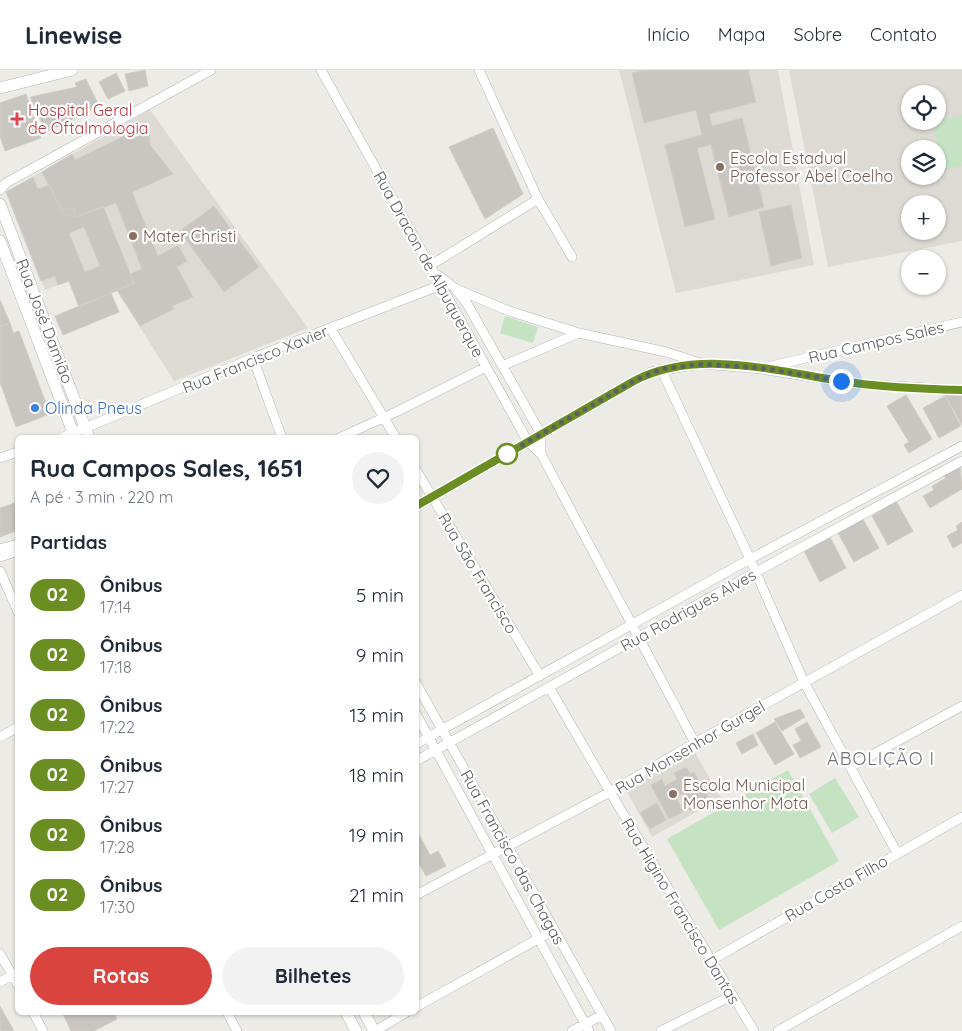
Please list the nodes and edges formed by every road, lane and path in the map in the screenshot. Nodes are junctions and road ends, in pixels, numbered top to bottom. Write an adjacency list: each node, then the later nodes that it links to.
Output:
1 (72, 70): 5 (street)
2 (211, 70): 6 (street)
3 (321, 70): 11 (street, Rua Dracon de Albuquerque)
4 (478, 70): 7 (street)
5 (0, 88)
6 (2, 185)
7 (538, 199): 10 (street); 11 (street)
8 (0, 204): 25 (street, Rua José Damião)
9 (0, 241): 27 (street, Rua José Damião)
10 (572, 256)
11 (432, 268): 12 (street)
12 (445, 284): 13 (street); 15 (street, Rua Francisco Xavier); 20 (street, Rua Dracon de Albuquerque)
13 (456, 289): 16 (street); 19 (street, Rua Dracon de Albuquerque)
14 (962, 322): 21 (street, Rua Campos Sales)
15 (330, 328): 17 (street, Rua Francisco Xavier); 24 (street)
16 (579, 333): 18 (street); 19 (street)
17 (253, 358): 25 (street, Rua Francisco Xavier); 28 (street)
18 (703, 364): 21 (street); 22 (street)
19 (502, 366): 26 (street, Rua Dracon de Albuquerque)
20 (486, 367): 24 (street); 31 (street, Rua Dracon de Albuquerque)
21 (761, 368): 23 (street)
22 (661, 369): 26 (street); 44 (street)
23 (962, 390)
24 (384, 418): 29 (street); 30 (street)
25 (88, 433)
26 (541, 434): 31 (street); 34 (street, Rua Dracon de Albuquerque)
27 (75, 435)
28 (281, 435)
29 (346, 435)
30 (394, 435)
31 (528, 442): 34 (street, Rua Dracon de Albuquerque); 38 (street)
32 (962, 446): 44 (street, Rua Rodrigues Alves)
33 (15, 453): 35 (street)
34 (541, 454): 49 (street, Rua Dracon de Albuquerque)
35 (0, 458)
36 (962, 461): 46 (street, Rua Rodrigues Alves)
37 (419, 475): 38 (street, Rua São Francisco)
38 (432, 496): 39 (street); 51 (street, Rua São Francisco)
39 (419, 504)
40 (15, 545): 41 (street)
41 (0, 550)
42 (15, 553): 43 (street)
43 (0, 557)
44 (750, 559): 46 (street); 49 (street, Rua Rodrigues Alves)
45 (0, 571): 48 (street)
46 (756, 572): 50 (street, Rua Rodrigues Alves); 52 (street)
47 (962, 595): 52 (street, Rua Monsenhor Gurgel)
48 (15, 605)
49 (633, 624): 50 (street, Rua Dracon de Albuquerque); 51 (street, Rua Rodrigues Alves)
50 (639, 637): 54 (street, Rua Rodrigues Alves); 63 (street, Rua Dracon de Albuquerque)
51 (540, 676): 58 (street, Rua Rodrigues Alves)
52 (804, 682): 63 (street, Rua Monsenhor Gurgel); 66 (street)
53 (419, 687): 58 (street, Rua Francisco das Chagas)
54 (549, 687): 62 (street, Rua Rodrigues Alves); 67 (street, Rua Higino Francisco Dantas)
55 (962, 706): 66 (street)
56 (419, 719): 60 (street, Rua Francisco das Chagas)
57 (15, 729): 59 (street)
58 (443, 730): 60 (street, Rua Rodrigues Alves); 62 (street, Rua Francisco das Chagas)
59 (0, 737)
60 (430, 737): 61 (street, Rua Rodrigues Alves); 64 (street, Rua Francisco das Chagas)
61 (419, 742)
62 (449, 742): 64 (street, Rua Rodrigues Alves); 69 (street, Rua Francisco das Chagas)
63 (695, 743): 67 (street, Rua Monsenhor Gurgel)
64 (436, 749): 65 (street, Rua Rodrigues Alves); 71 (street, Rua Francisco das Chagas)
65 (419, 759)
66 (850, 767): 70 (street)
67 (610, 792): 69 (street, Rua Monsenhor Gurgel); 77 (street, Rua Higino Francisco Dantas)
68 (962, 817): 70 (street, Rua Costa Filho)
69 (506, 846): 71 (street, Rua Monsenhor Gurgel); 74 (street, Rua Francisco das Chagas)
70 (897, 853): 77 (street, Rua Costa Filho)
71 (492, 854): 72 (street, Rua Monsenhor Gurgel); 75 (street, Rua Francisco das Chagas)
72 (419, 894)
73 (962, 926): 97 (street)
74 (554, 930): 75 (street); 87 (street, Rua Francisco das Chagas)
75 (538, 938): 81 (street); 88 (street, Rua Francisco das Chagas)
76 (0, 954): 78 (street)
77 (710, 961): 80 (street, Rua Higino Francisco Dantas)
78 (15, 974): 79 (street)
79 (0, 982)
80 (731, 996): 95 (street); 96 (street, Rua Higino Francisco Dantas)
81 (419, 1005)
82 (35, 1015): 89 (street)
83 (229, 1015): 90 (street)
84 (348, 1015): 91 (street)
85 (366, 1015): 92 (street)
86 (402, 1015): 92 (street)
87 (602, 1015): 88 (street); 94 (street, Rua Francisco das Chagas)
88 (587, 1027): 93 (street)
89 (43, 1031)
90 (238, 1031)
91 (356, 1031)
92 (375, 1031)
93 (572, 1031)
94 (611, 1031)
95 (661, 1031)
96 (754, 1031)
97 (778, 1031)

